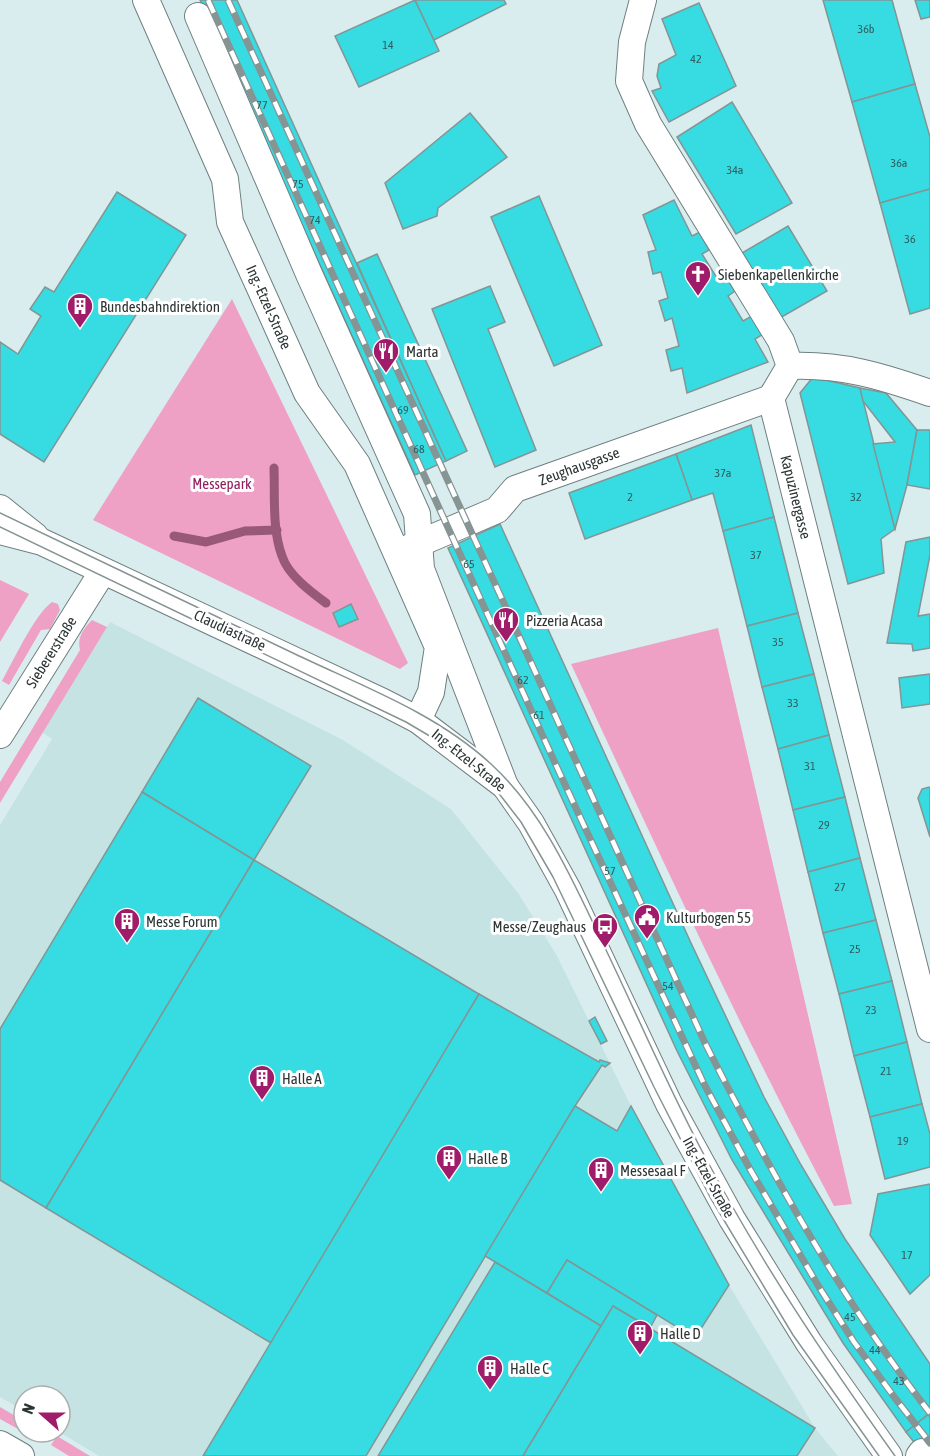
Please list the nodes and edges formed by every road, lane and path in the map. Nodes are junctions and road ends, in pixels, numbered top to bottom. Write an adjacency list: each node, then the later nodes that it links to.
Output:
1 (146, 0): 10 (street, Ing.-Etzel-Straße)
2 (643, 0): 4 (street)
3 (198, 16): 14 (street)
4 (790, 366): 5 (street); 6 (street)
5 (930, 393)
6 (771, 398): 10 (street, Zeughausgasse); 15 (street, Kapuzinergasse)
7 (0, 508): 9 (street, Claudiastraße)
8 (0, 531): 9 (street, Claudiastraße)
9 (42, 542): 11 (street, Claudiastraße)
10 (396, 553): 12 (street, Ing.-Etzel-Straße)
11 (103, 571): 12 (street, Claudiastraße); 13 (street, Siebererstraße)
12 (418, 720): 14 (street, Ing.-Etzel-Straße)
13 (0, 735)
14 (505, 786): 19 (street, Ing.-Etzel-Straße)
15 (925, 987): 16 (street, Kapuzinergasse)
16 (930, 1029)
17 (0, 1444): 18 (street)
18 (21, 1456)
19 (889, 1456)

